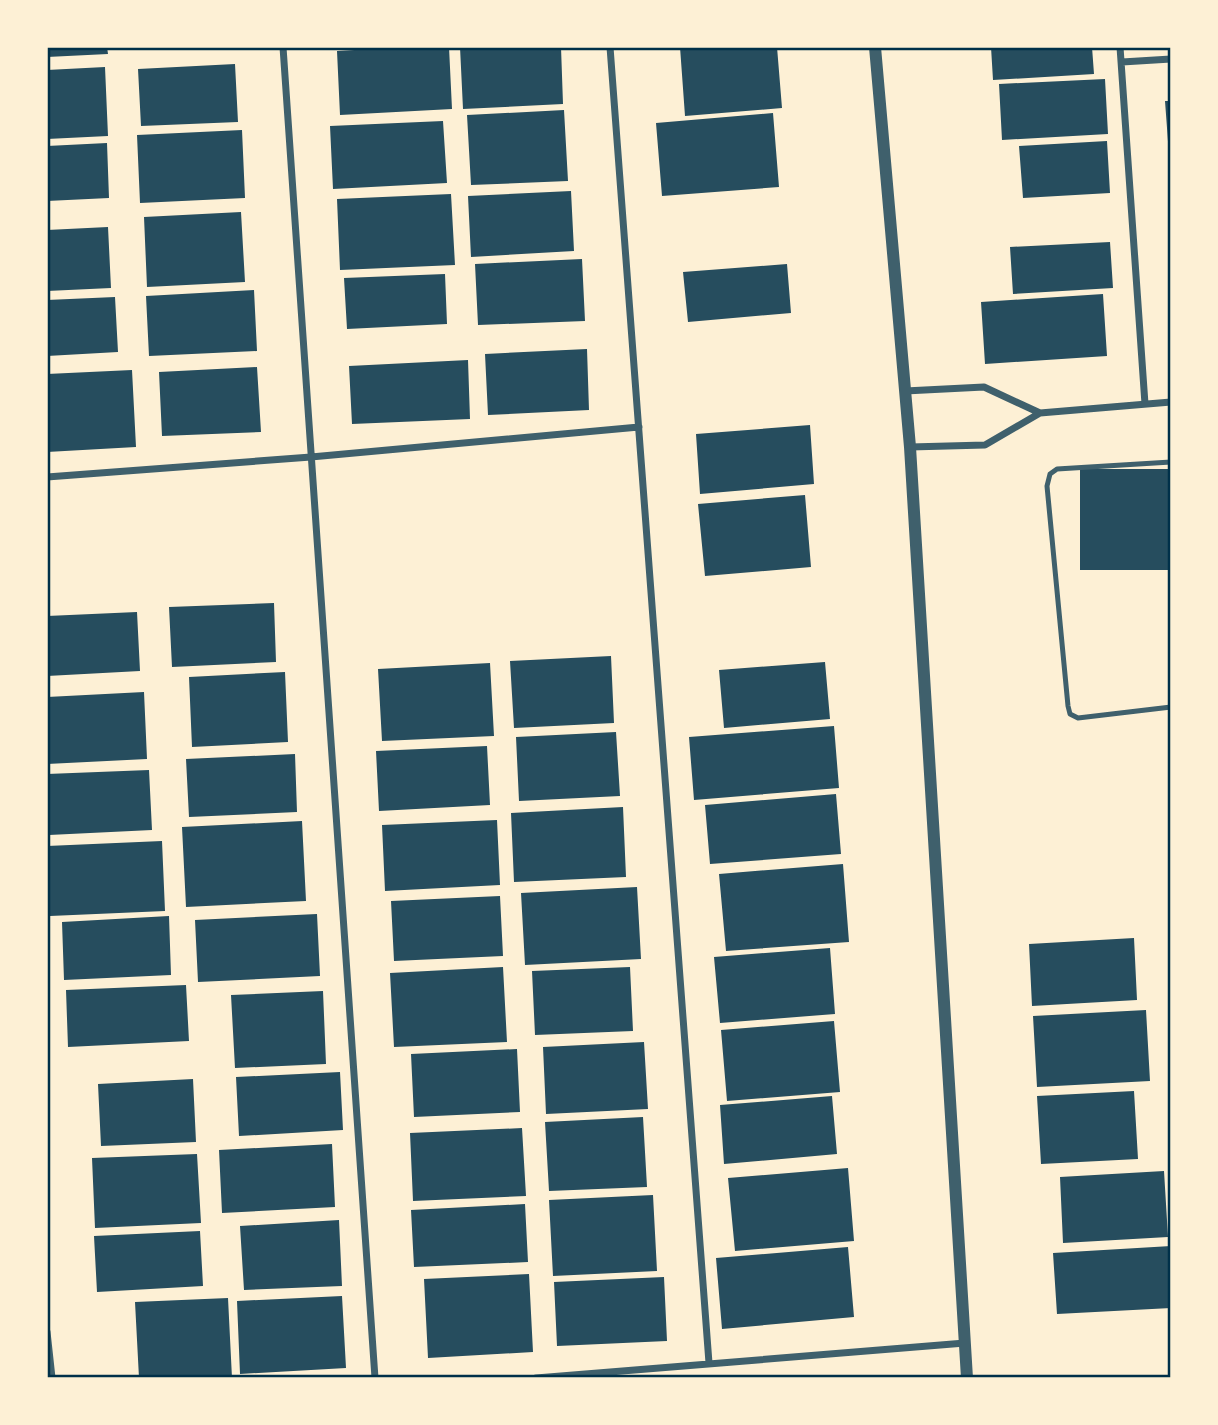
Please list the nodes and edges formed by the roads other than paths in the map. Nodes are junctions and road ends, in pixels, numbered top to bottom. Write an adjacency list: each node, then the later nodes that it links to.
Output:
1 (283, 47): 13 (street)
2 (610, 47): 11 (street)
3 (875, 47): 7 (street)
4 (1120, 47): 6 (street)
5 (1171, 59): 6 (street)
6 (1122, 62): 9 (street)
7 (905, 391): 10 (street); 12 (street)
8 (1171, 402): 9 (street)
9 (1145, 404): 10 (street)
10 (1040, 413): 12 (street)
11 (639, 427): 13 (street); 19 (street)
12 (909, 447): 18 (street)
13 (312, 457): 15 (street); 21 (street)
14 (1171, 463): 16 (lane)
15 (47, 477)
16 (1171, 707)
17 (47, 1332): 20 (street)
18 (965, 1343): 19 (street); 23 (street)
19 (709, 1363): 22 (street)
20 (52, 1378)
21 (375, 1378)
22 (536, 1378)
23 (967, 1378)

